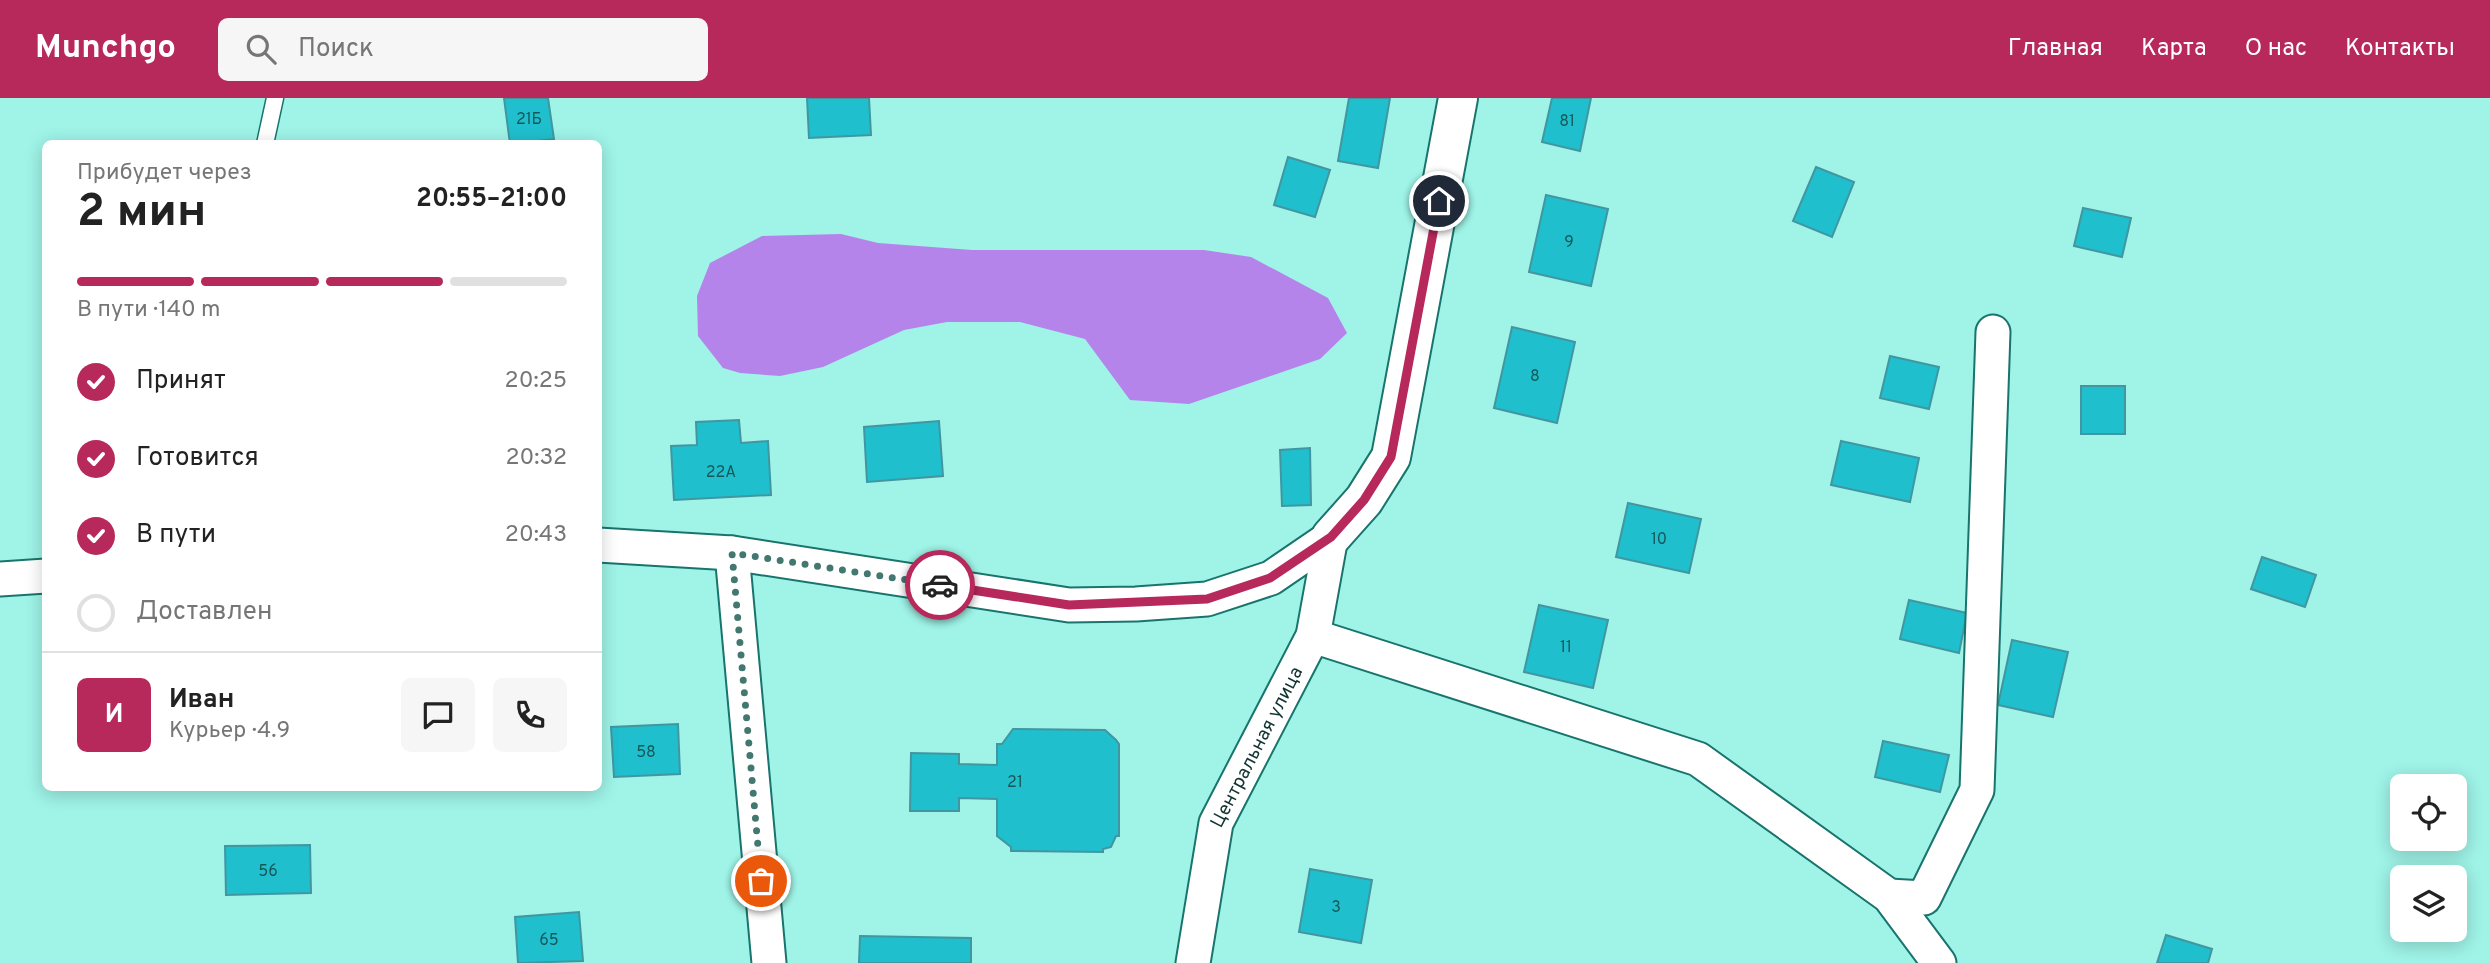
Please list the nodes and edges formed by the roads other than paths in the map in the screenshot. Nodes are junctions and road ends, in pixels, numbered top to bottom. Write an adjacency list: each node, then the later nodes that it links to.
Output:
1 (275, 98): 3 (lane)
2 (1458, 98): 5 (street)
3 (266, 140)
4 (1993, 332): 11 (street)
5 (1331, 537): 7 (street); 10 (street, Центральная улица)
6 (602, 545): 7 (street)
7 (732, 553): 12 (street)
8 (42, 576): 9 (street)
9 (0, 579)
10 (1313, 636): 11 (street); 13 (street, Центральная улица)
11 (1889, 896): 14 (street)
12 (769, 963)
13 (1193, 963)
14 (1939, 963)

